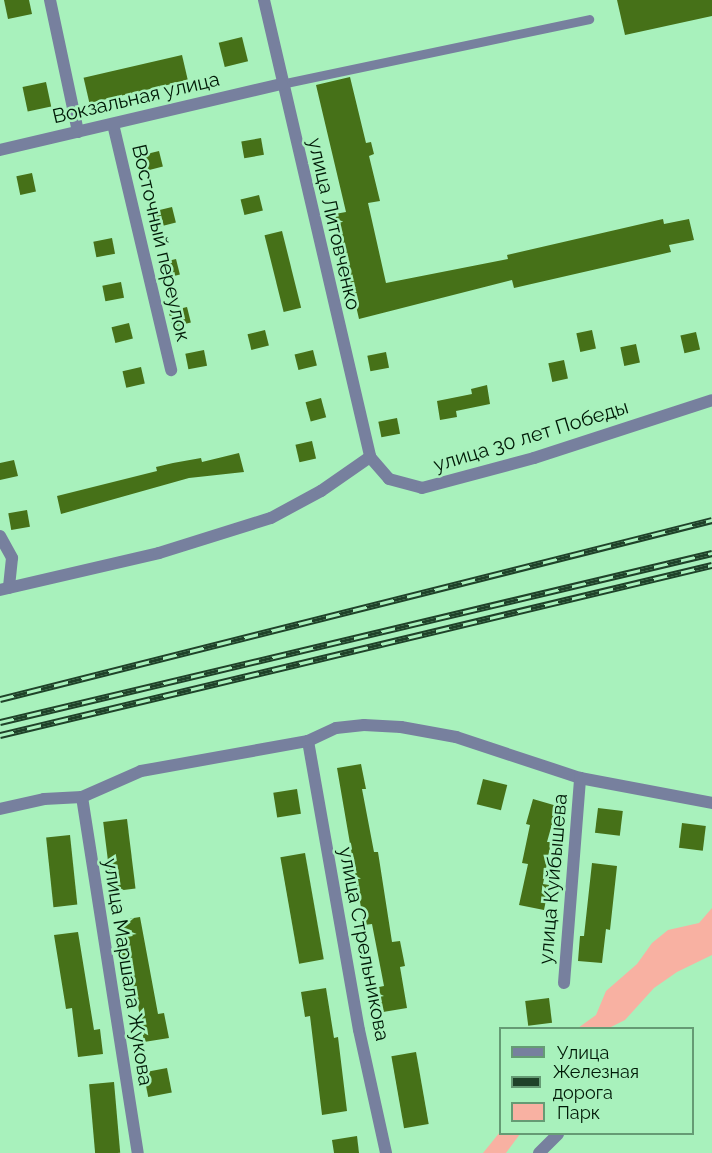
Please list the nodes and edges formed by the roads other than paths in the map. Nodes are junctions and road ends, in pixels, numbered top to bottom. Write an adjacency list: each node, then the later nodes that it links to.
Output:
1 (50, 0): 6 (street)
2 (264, 0): 4 (street, улица Литовченко)
3 (589, 19): 4 (lane)
4 (281, 84): 5 (street, Вокзальная улица); 10 (street, улица Литовченко)
5 (113, 124): 6 (street, Вокзальная улица); 8 (street, Восточный переулок)
6 (78, 132): 7 (street, Вокзальная улица)
7 (0, 150)
8 (171, 370)
9 (712, 400): 10 (street, улица 30 лет Победы)
10 (370, 457): 12 (street)
11 (0, 536): 12 (street)
12 (4, 589)
13 (308, 741): 14 (street); 15 (street); 21 (street, улица Стрельникова)
14 (580, 778): 16 (street); 18 (street, улица Куйбышева)
15 (82, 797): 17 (street); 20 (street, улица Маршала Жукова)
16 (712, 803)
17 (0, 809)
18 (564, 983)
19 (557, 1135): 22 (street)
20 (138, 1153)
21 (386, 1153)
22 (538, 1153)

